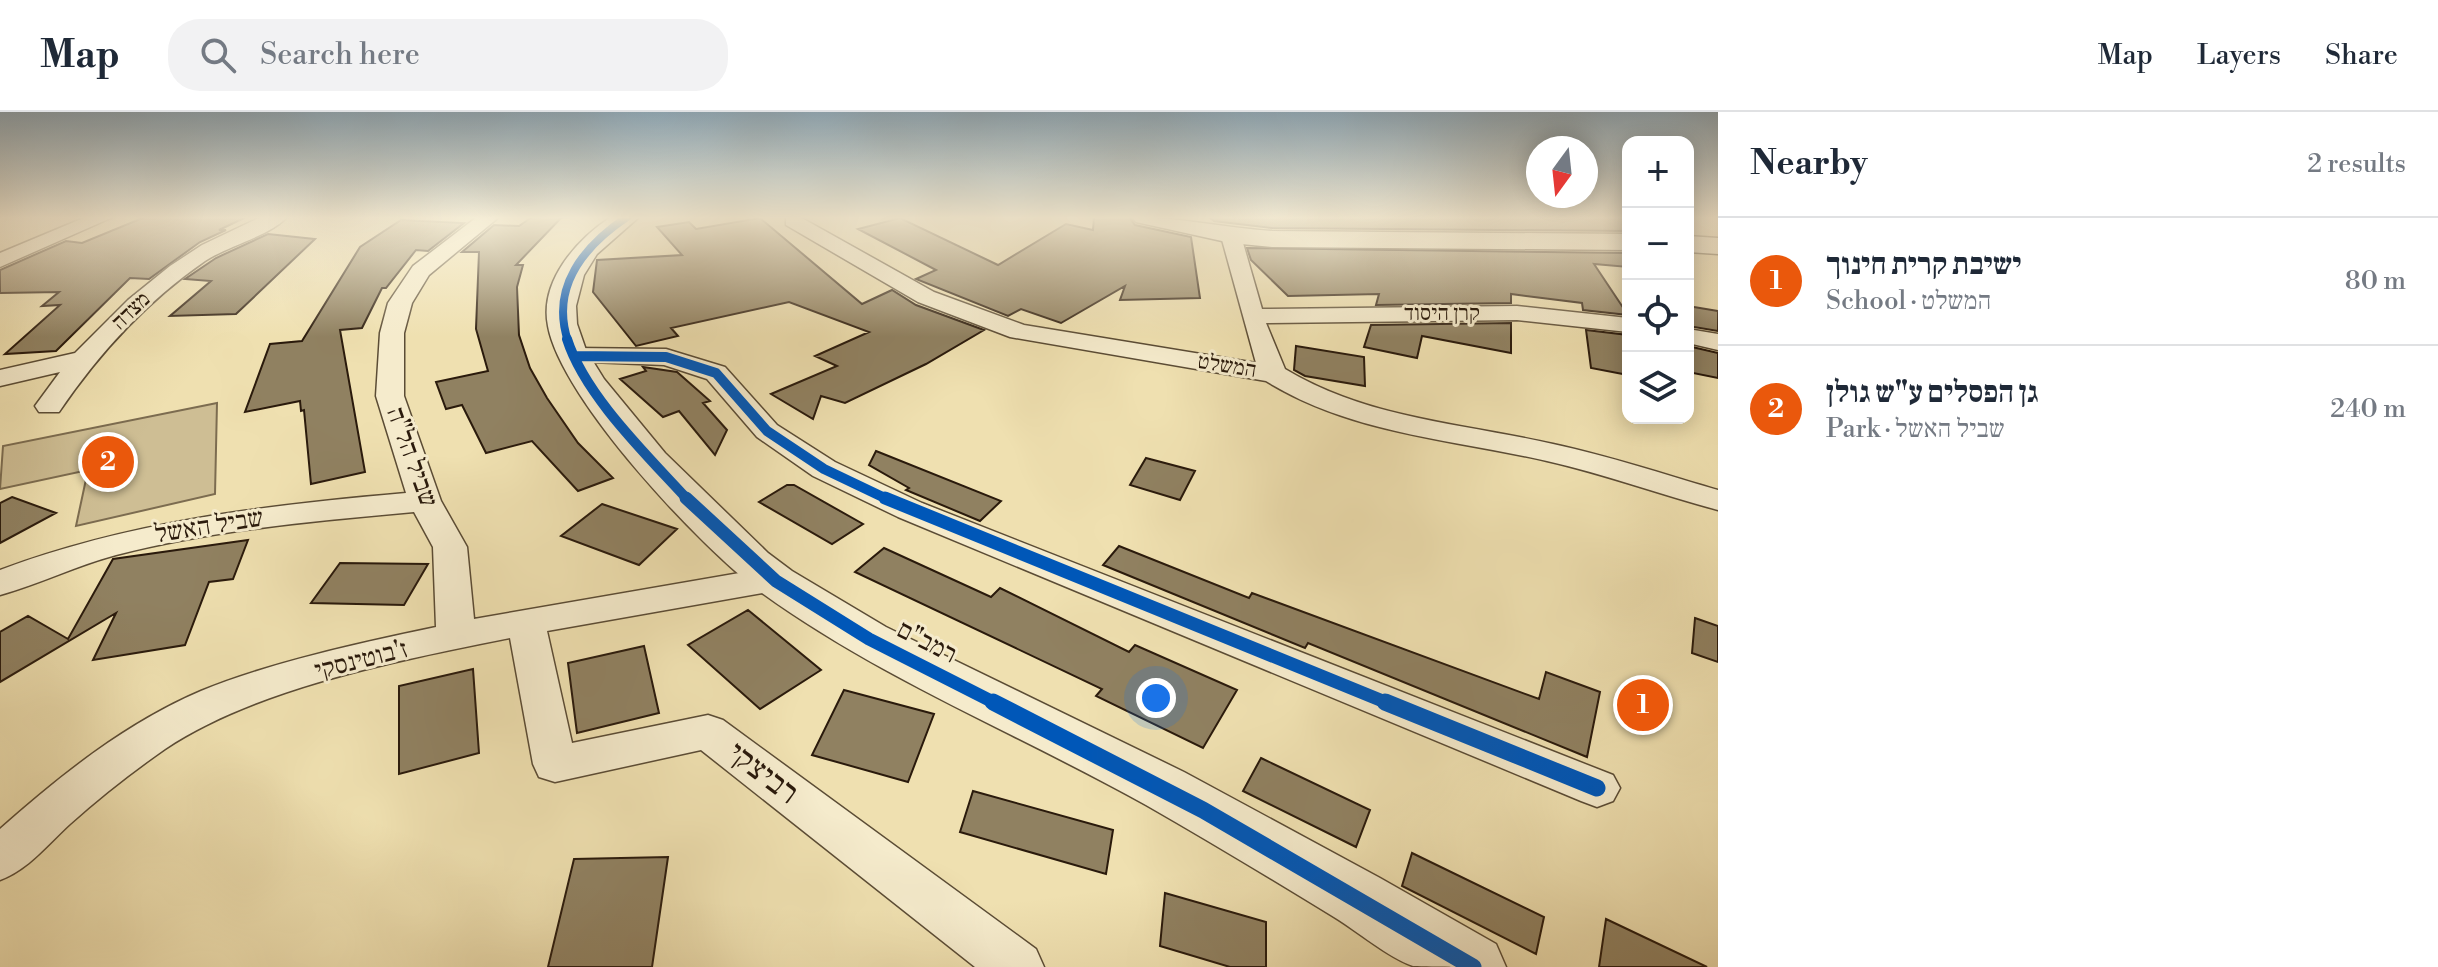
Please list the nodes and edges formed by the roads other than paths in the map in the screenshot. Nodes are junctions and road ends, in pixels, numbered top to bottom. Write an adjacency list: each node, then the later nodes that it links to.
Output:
1 (199, 257): 11 (street, מצדה)
2 (439, 257): 16 (street, שביל הל"ה)
3 (578, 257): 10 (street, רמב"ם)
4 (856, 257): 12 (street, המשלט)
5 (1237, 257): 6 (street)
6 (1255, 316): 7 (street, קרן היסוד); 12 (street)
7 (1622, 324)
8 (1694, 337): 9 (street)
9 (1718, 342)
10 (574, 356): 17 (street, רמב"ם); 21 (street)
11 (80, 360): 13 (street); 14 (street, מצדה)
12 (1274, 374): 15 (street, המשלט)
13 (0, 378)
14 (49, 406)
15 (1718, 500)
16 (425, 501): 18 (street, שביל האשל); 20 (street, שביל הל"ה)
17 (774, 579): 19 (street, ז'בוטינסקי); 24 (street, רמב"ם)
18 (0, 583)
19 (526, 623): 20 (street, ז'בוטינסקי); 23 (street, רביצקי)
20 (456, 637): 22 (street, ז'בוטינסקי)
21 (1597, 788)
22 (0, 859)
23 (1017, 967)
24 (1473, 967)

